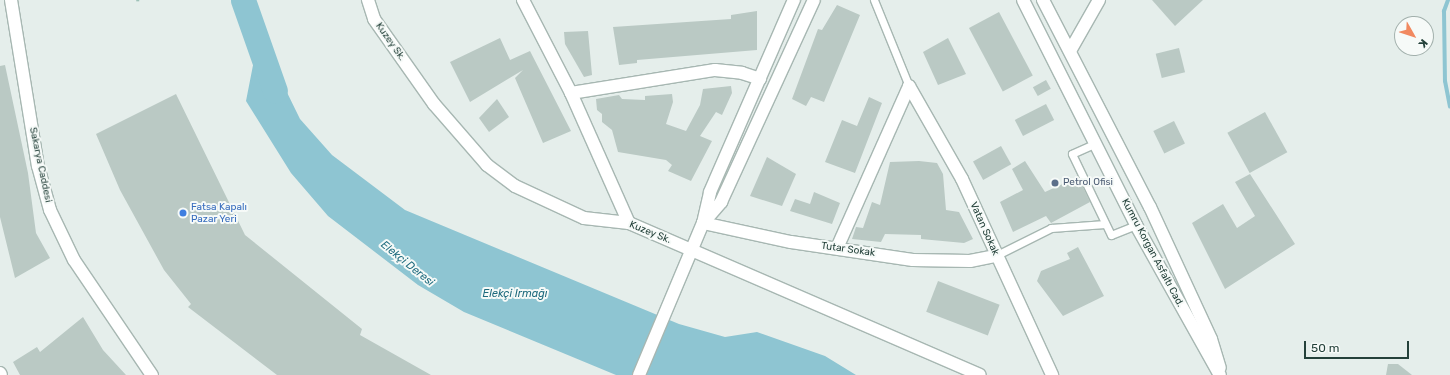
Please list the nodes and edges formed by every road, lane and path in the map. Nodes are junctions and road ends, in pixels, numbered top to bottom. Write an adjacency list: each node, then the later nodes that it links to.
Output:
1 (11, 0): 25 (street, Sakarya Caddesi)
2 (368, 0): 18 (street, Kuzey Sk.)
3 (523, 0): 14 (street)
4 (874, 0): 13 (lane)
5 (1023, 0): 15 (street, Kumru Korgan Asfaltı Cad.)
6 (1043, 0): 10 (street)
7 (1099, 0): 10 (street)
8 (793, 2): 9 (street); 11 (street)
9 (812, 4): 12 (street)
10 (1070, 51): 29 (street)
11 (760, 79): 12 (street); 14 (street); 16 (street)
12 (775, 84): 17 (street)
13 (909, 86): 22 (street); 24 (street, Vatan Sokak)
14 (571, 93): 18 (street)
15 (1094, 144): 20 (lane); 21 (street, Kumru Korgan Asfaltı Cad.)
16 (728, 151): 17 (street); 19 (street)
17 (743, 156): 19 (street)
18 (629, 223): 23 (street, Kuzey Sk.)
19 (703, 224): 22 (street, Tutar Sokak); 23 (street)
20 (1105, 224): 21 (lane); 24 (lane)
21 (1136, 225): 29 (street, Kumru Korgan Asfaltı Cad.)
22 (837, 248): 24 (street, Tutar Sokak)
23 (691, 250): 26 (street); 27 (street, Kuzey Sk.)
24 (995, 256): 28 (street, Vatan Sokak)
25 (152, 375)
26 (639, 375)
27 (980, 375)
28 (1052, 375)
29 (1221, 375)

